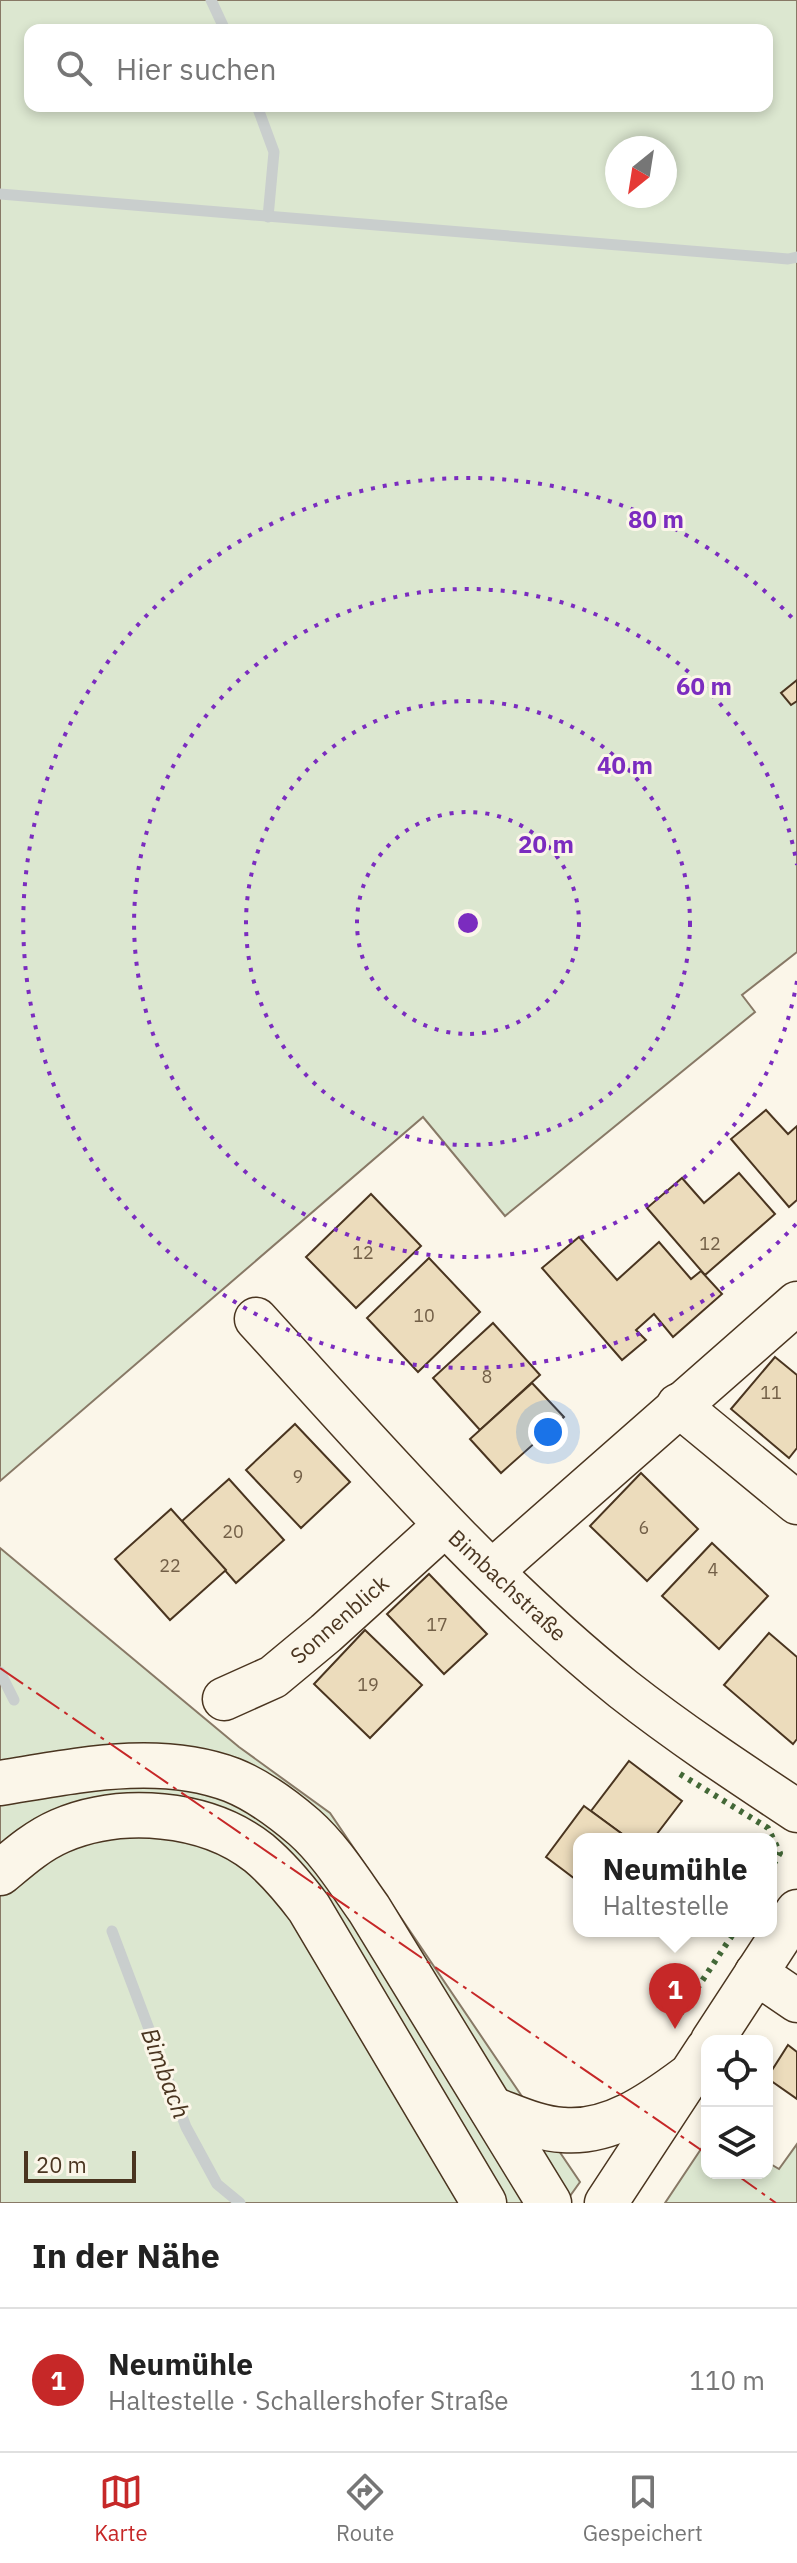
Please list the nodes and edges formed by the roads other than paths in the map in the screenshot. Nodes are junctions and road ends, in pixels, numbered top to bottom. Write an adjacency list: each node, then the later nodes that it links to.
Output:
1 (797, 1303): 3 (street)
2 (256, 1319): 5 (street, Bimbachstraße)
3 (678, 1405): 4 (street); 6 (street)
4 (797, 1503)
5 (444, 1526): 6 (street, Bimbachstraße); 7 (street, Sonnenblick)
6 (492, 1571): 9 (street, Bimbachstraße)
7 (224, 1699)
8 (0, 1783): 16 (main road)
9 (797, 1811)
10 (0, 1873): 17 (main road)
11 (797, 1911): 12 (street)
12 (756, 1973): 13 (street); 14 (street)
13 (797, 2001)
14 (716, 2035)
15 (697, 2064): 16 (main road); 19 (street)
16 (492, 2109): 18 (main road)
17 (484, 2203)
18 (549, 2203)
19 (606, 2203)

